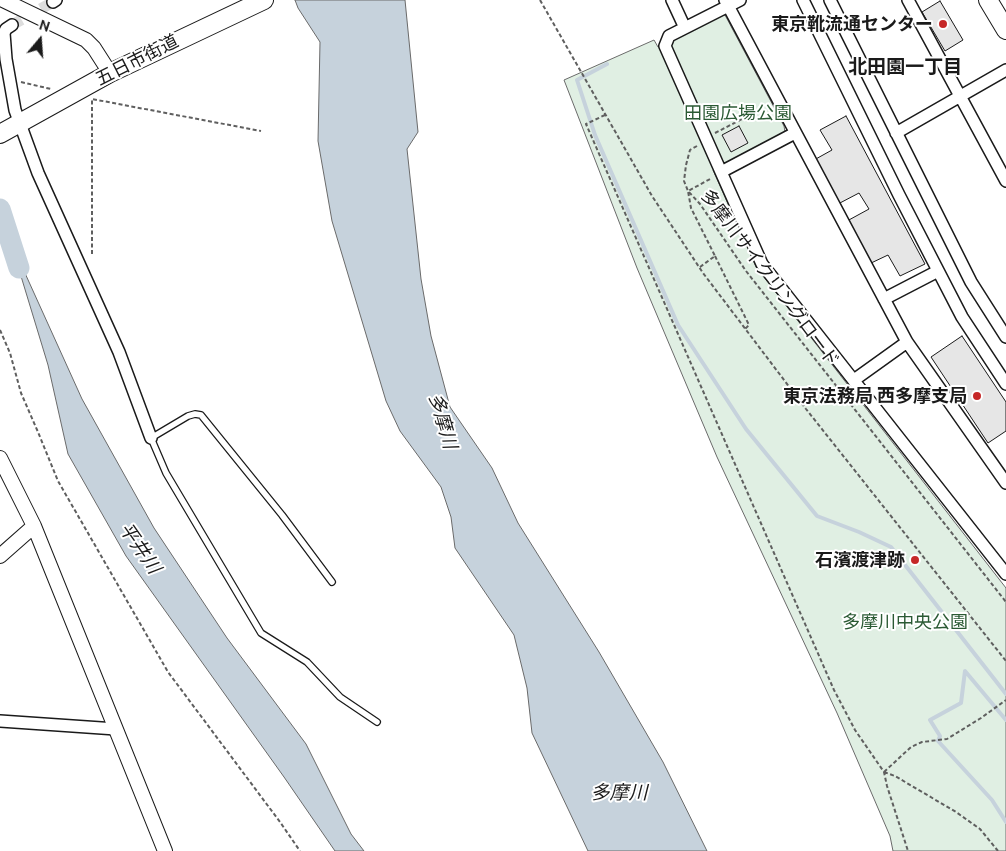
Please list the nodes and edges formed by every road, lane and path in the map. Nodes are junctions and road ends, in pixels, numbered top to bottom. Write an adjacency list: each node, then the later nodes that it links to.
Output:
1 (3, 0): 15 (street)
2 (264, 0): 15 (main road, 五日市街道)
3 (540, 0): 19 (path)
4 (672, 0): 11 (street)
5 (740, 0): 10 (street)
6 (803, 0): 32 (street)
7 (830, 0): 24 (street)
8 (908, 0): 18 (street)
9 (988, 0): 13 (main road)
10 (727, 3): 11 (street); 23 (street)
11 (685, 28): 25 (street)
12 (8, 29): 16 (street)
13 (1006, 30)
14 (1006, 70): 18 (street)
15 (110, 73): 21 (main road, 五日市街道)
16 (9, 83): 17 (path); 21 (street)
17 (50, 89)
18 (960, 96): 24 (street); 27 (street)
19 (605, 115): 31 (path); 55 (path)
20 (744, 118): 25 (path)
21 (11, 128): 40 (street)
22 (261, 131): 29 (path)
23 (795, 133): 26 (street); 33 (street)
24 (896, 133): 36 (street)
25 (706, 140): 26 (street); 28 (path)
26 (722, 172): 28 (path); 38 (street)
27 (1006, 181)
28 (688, 191): 30 (path, 多摩川サイクリングロード); 48 (path, 多摩川サイクリングロード)
29 (92, 254)
30 (716, 256): 31 (path, 多摩川サイクリングロード); 34 (path)
31 (700, 267): 34 (path)
32 (938, 272): 33 (street); 39 (street)
33 (884, 299): 37 (street)
34 (745, 329): 50 (path)
35 (0, 330): 57 (path)
36 (1006, 337)
37 (907, 342): 38 (street); 42 (street)
38 (854, 380): 45 (street)
39 (1006, 384)
40 (151, 438): 46 (lane); 53 (lane)
41 (0, 458): 43 (street)
42 (1006, 483)
43 (34, 526): 44 (street); 54 (street)
44 (0, 556)
45 (1006, 574)
46 (332, 582)
47 (1006, 594): 48 (path)
48 (1001, 595): 49 (path, 多摩川サイクリングロード)
49 (1006, 602)
50 (1006, 661)
51 (1006, 700): 55 (path)
52 (0, 721): 54 (street)
53 (377, 722)
54 (116, 729): 56 (street)
55 (884, 772): 58 (path); 59 (path)
56 (166, 851)
57 (300, 851)
58 (908, 851)
59 (998, 851)

